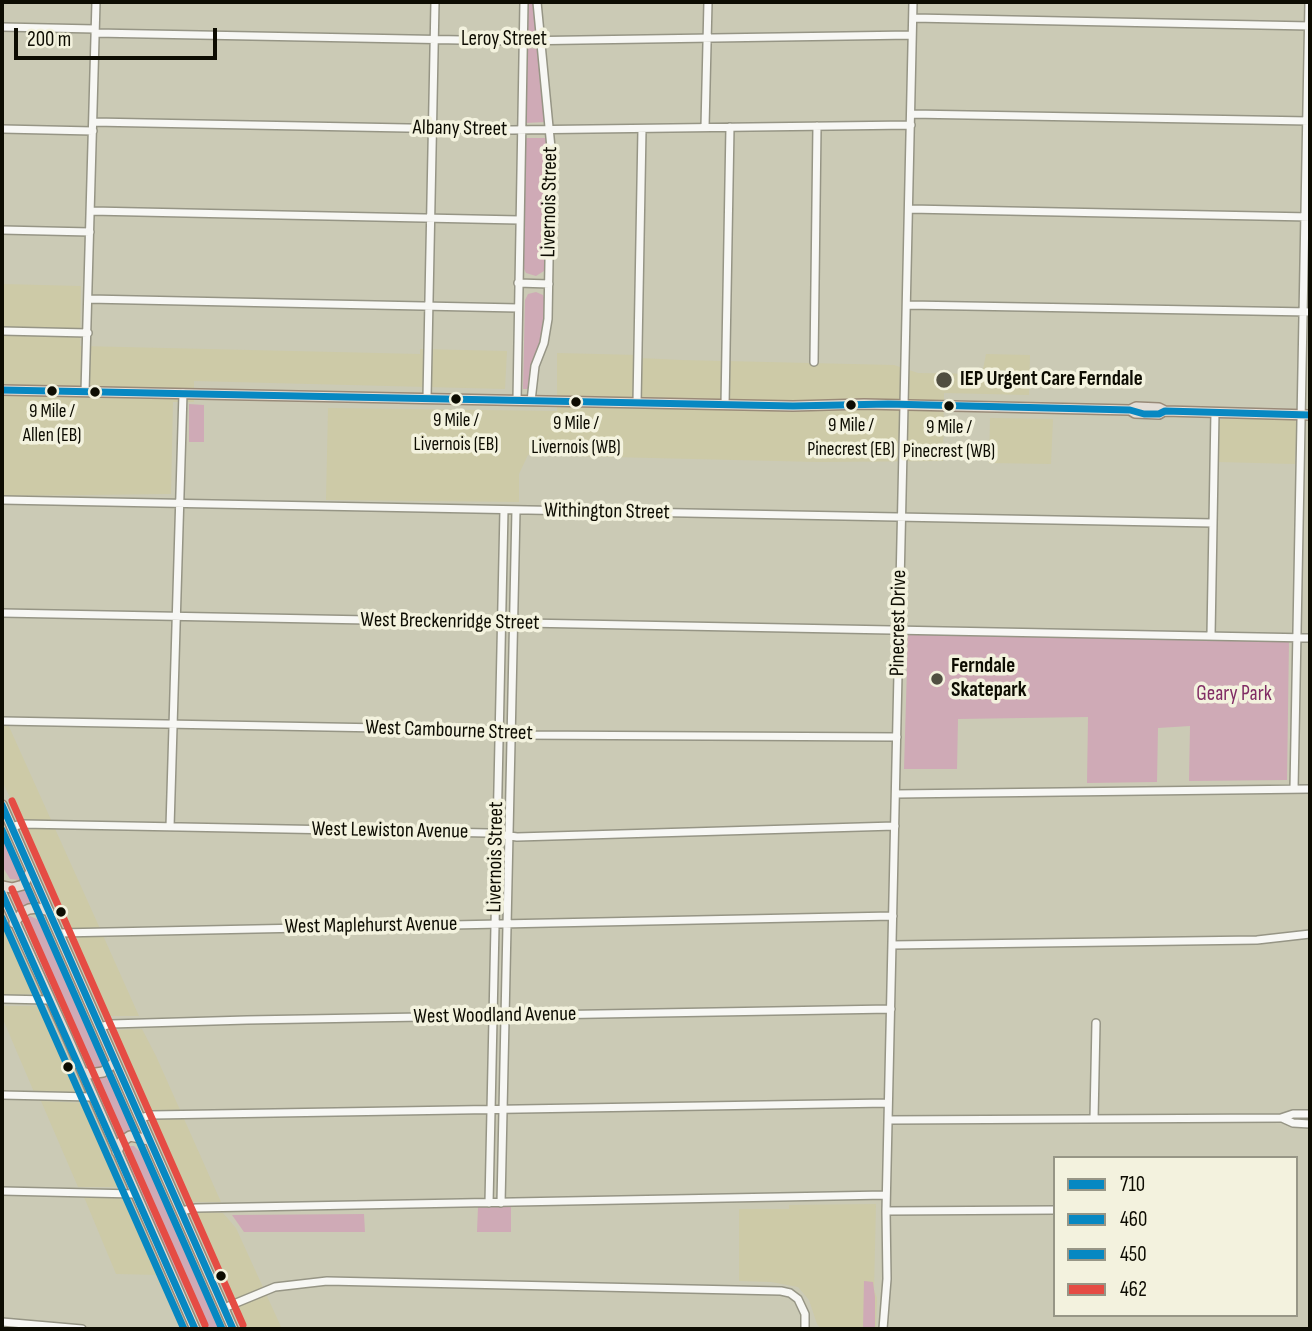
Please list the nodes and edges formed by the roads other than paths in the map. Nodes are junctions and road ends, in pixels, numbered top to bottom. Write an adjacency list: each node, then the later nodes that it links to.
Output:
1 (96, 2): 11 (street)
2 (435, 2): 14 (street)
3 (524, 2): 16 (street, Livernois Street)
4 (537, 2): 15 (street, Livernois Street)
5 (708, 2): 13 (street)
6 (913, 2): 8 (street, Pinecrest Drive)
7 (1309, 2): 9 (street)
8 (913, 18): 9 (street); 12 (street, Pinecrest Drive)
9 (1310, 26): 18 (street)
10 (2, 27): 11 (street, Leroy Street)
11 (95, 31): 14 (street, Leroy Street); 20 (street)
12 (912, 35): 13 (street, Leroy Street); 17 (street, Pinecrest Drive)
13 (707, 38): 15 (street, Leroy Street); 22 (street)
14 (434, 39): 16 (street, Leroy Street); 24 (street)
15 (542, 40): 16 (street, Leroy Street); 27 (street, Livernois Street)
16 (523, 41): 28 (street, Livernois Street)
17 (911, 114): 18 (street); 19 (street, Pinecrest Drive)
18 (1308, 121): 31 (street)
19 (911, 125): 21 (street, Albany Street); 29 (street, Pinecrest Drive)
20 (93, 126): 24 (street, Albany Street); 25 (street, Albany Street); 30 (street)
21 (817, 126): 23 (street, Albany Street); 45 (street)
22 (705, 127): 23 (street, Albany Street); 26 (street, Albany Street)
23 (730, 127): 53 (street)
24 (432, 128): 28 (street, Albany Street); 32 (street)
25 (2, 129)
26 (642, 129): 27 (street, Albany Street); 52 (street)
27 (551, 130): 28 (street, Albany Street); 37 (street, Livernois Street)
28 (521, 131): 33 (street, Livernois Street)
29 (909, 209): 31 (street); 39 (street, Pinecrest Drive)
30 (90, 211): 32 (street); 35 (street)
31 (1308, 216): 42 (street)
32 (430, 218): 33 (street); 40 (street)
33 (519, 220): 36 (street, Livernois Street)
34 (2, 230): 35 (street)
35 (90, 232): 38 (street)
36 (518, 284): 37 (street); 41 (street, Livernois Street)
37 (549, 284): 51 (street, Livernois Street)
38 (88, 299): 40 (street); 44 (street)
39 (908, 305): 42 (street); 54 (street, Pinecrest Drive)
40 (429, 306): 41 (street); 49 (street)
41 (518, 308): 50 (street, Livernois Street)
42 (1307, 312): 56 (street)
43 (2, 331): 44 (street)
44 (88, 333): 47 (street)
45 (814, 362)
46 (2, 390): 47 (main road)
47 (85, 392): 48 (main road)
48 (183, 393): 49 (main road); 58 (street)
49 (427, 398): 50 (main road)
50 (517, 401): 51 (main road)
51 (531, 401): 52 (main road)
52 (637, 403): 53 (main road)
53 (725, 405): 54 (main road)
54 (904, 405): 55 (main road); 61 (street, Pinecrest Drive)
55 (1215, 412): 56 (main road); 62 (street)
56 (1306, 414): 69 (street)
57 (2, 500): 58 (street, Withington Street)
58 (179, 504): 59 (street, Withington Street); 64 (street)
59 (504, 510): 60 (street, Withington Street); 65 (street, Livernois Street)
60 (516, 510): 61 (street, Withington Street); 66 (street, Livernois Street)
61 (901, 517): 62 (street, Withington Street); 67 (street, Pinecrest Drive)
62 (1213, 523): 68 (street)
63 (2, 612): 64 (street, West Breckenridge Street)
64 (176, 616): 65 (street, West Breckenridge Street); 72 (street)
65 (502, 622): 66 (street, West Breckenridge Street); 73 (street, Livernois Street)
66 (513, 623): 67 (street, West Breckenridge Street); 74 (street, Livernois Street)
67 (899, 629): 68 (street, West Breckenridge Street); 75 (street, Pinecrest Drive)
68 (1211, 635): 69 (street, West Breckenridge Street)
69 (1297, 637): 70 (street, West Breckenridge Street); 76 (street)
70 (1310, 638)
71 (2, 720): 72 (street, West Cambourne Street)
72 (173, 724): 73 (street, West Cambourne Street); 82 (street)
73 (499, 731): 74 (street, West Cambourne Street); 83 (street, Livernois Street)
74 (511, 733): 75 (street, West Cambourne Street); 84 (street, Livernois Street)
75 (897, 737): 78 (street, Pinecrest Drive)
76 (1294, 789): 77 (street); 78 (street)
77 (1310, 789)
78 (896, 794): 80 (street, Pinecrest Drive)
79 (2, 805): 81 (main road)
80 (895, 826): 84 (street, West Lewiston Avenue); 90 (street, Pinecrest Drive)
81 (12, 827): 82 (street, West Lewiston Avenue); 85 (main road)
82 (170, 827): 83 (street, West Lewiston Avenue)
83 (496, 834): 84 (street, West Lewiston Avenue); 92 (street, Livernois Street)
84 (508, 836): 93 (street, Livernois Street)
85 (31, 872): 86 (main road); 89 (main road)
86 (2, 886)
87 (2, 893): 88 (main road)
88 (4, 904): 91 (main road)
89 (49, 911): 91 (main road); 94 (main road)
90 (893, 916): 93 (street, West Maplehurst Avenue); 96 (street, Pinecrest Drive)
91 (15, 923): 98 (main road)
92 (495, 923): 93 (street, West Maplehurst Avenue); 94 (street, West Maplehurst Avenue); 100 (street, Livernois Street)
93 (507, 923): 101 (street, Livernois Street)
94 (59, 933): 103 (main road)
95 (1310, 934): 96 (street)
96 (892, 945): 99 (street, Pinecrest Drive)
97 (2, 999): 98 (street)
98 (49, 1000): 105 (main road)
99 (891, 1009): 101 (street, West Woodland Avenue); 108 (street, Pinecrest Drive)
100 (493, 1016): 101 (street, West Woodland Avenue); 103 (street, West Woodland Avenue); 109 (street, Livernois Street)
101 (505, 1016): 110 (street, Livernois Street)
102 (1096, 1023): 114 (street)
103 (100, 1027): 104 (main road)
104 (116, 1062): 105 (main road); 112 (main road)
105 (83, 1072): 107 (main road)
106 (2, 1095): 107 (street)
107 (92, 1097): 118 (main road)
108 (888, 1102): 110 (street); 115 (street, Pinecrest Drive)
109 (491, 1110): 110 (street); 112 (street); 122 (street, Livernois Street)
110 (503, 1110): 123 (street, Livernois Street)
111 (1310, 1114): 113 (street)
112 (140, 1118): 117 (main road)
113 (1281, 1118): 114 (street); 116 (street)
114 (1094, 1119): 115 (street)
115 (888, 1120): 121 (street, Pinecrest Drive)
116 (1310, 1124)
117 (149, 1140): 118 (main road); 125 (main road)
118 (117, 1152): 120 (main road)
119 (2, 1191): 120 (street)
120 (135, 1194): 131 (main road)
121 (886, 1195): 123 (street); 126 (street, Pinecrest Drive)
122 (489, 1203): 123 (street); 125 (street)
123 (501, 1203)
124 (1053, 1210): 126 (street)
125 (181, 1211): 127 (main road)
126 (886, 1211): 134 (street, Pinecrest Drive)
127 (224, 1308): 132 (main road); 133 (street)
128 (2, 1322): 129 (street)
129 (64, 1329): 130 (street)
130 (82, 1329)
131 (195, 1329)
132 (233, 1329)
133 (805, 1329)
134 (883, 1329)

